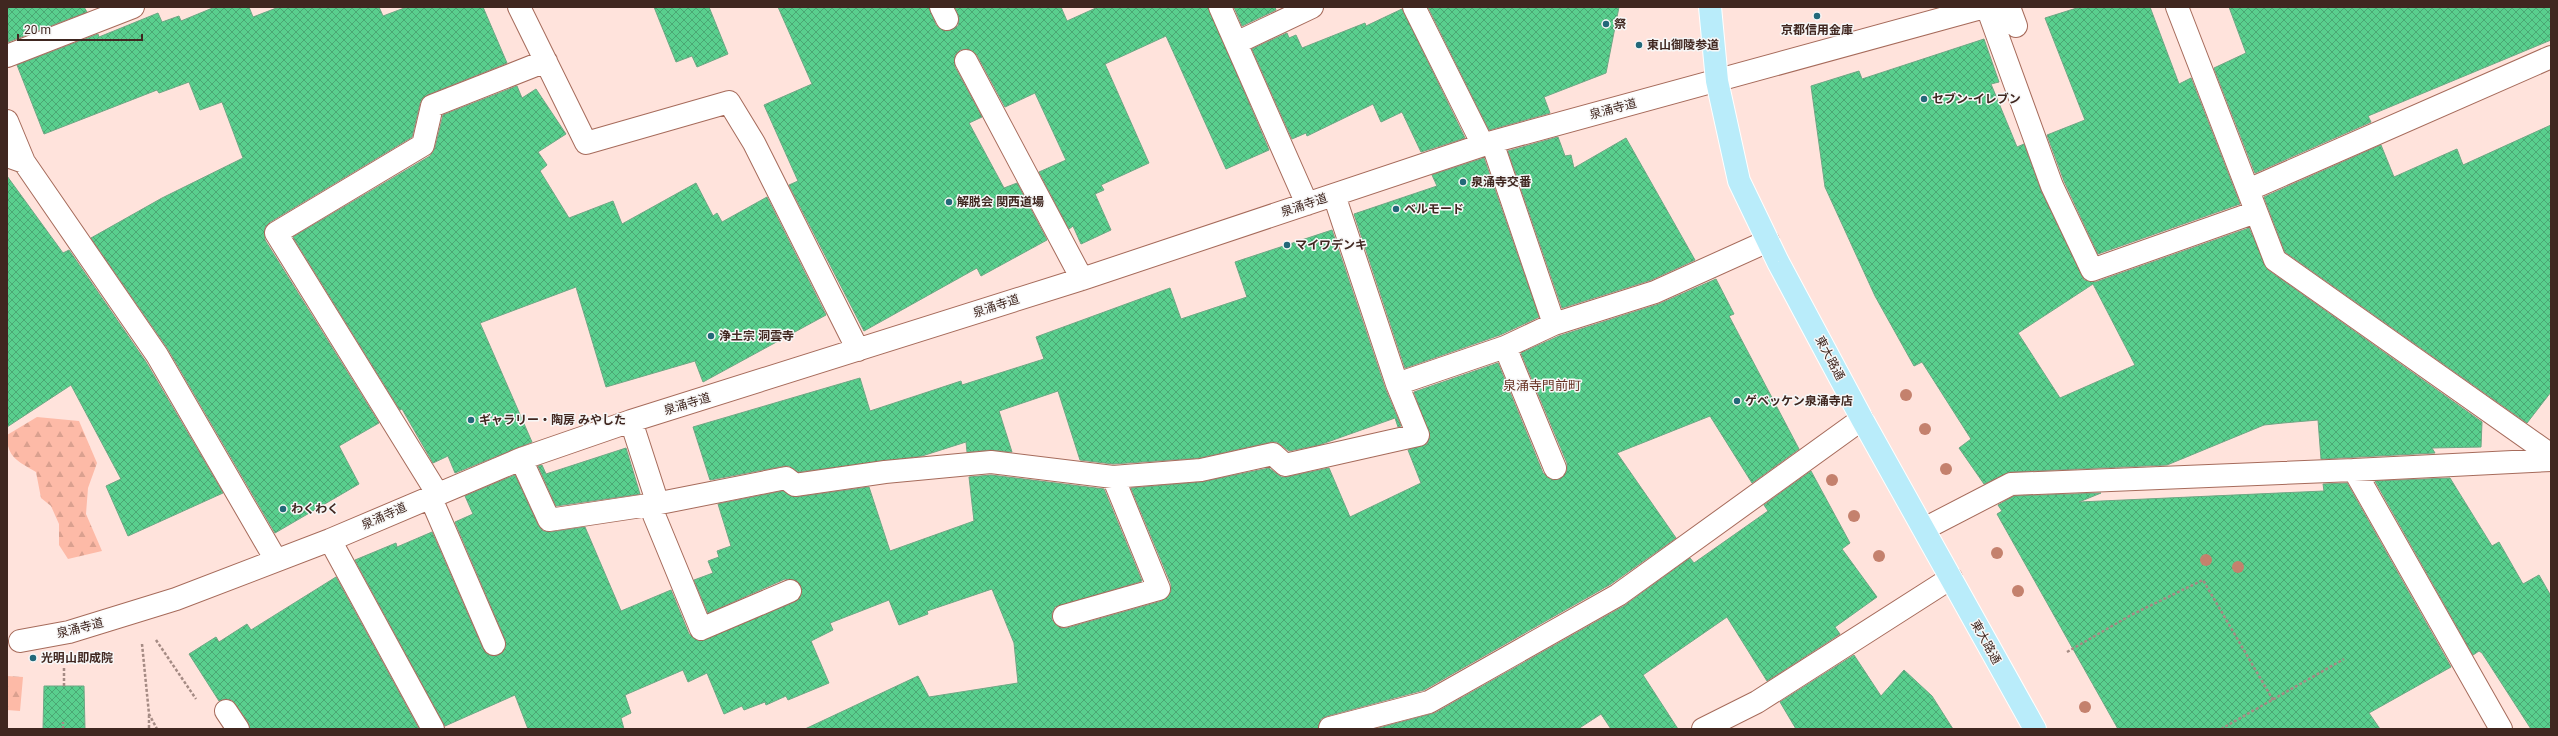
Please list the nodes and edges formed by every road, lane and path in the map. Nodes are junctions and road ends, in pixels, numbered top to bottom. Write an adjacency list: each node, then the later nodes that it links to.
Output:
1 (133, 7): 10 (street)
2 (519, 7): 12 (street)
3 (1220, 7): 9 (street)
4 (1312, 7): 9 (street)
5 (1414, 7): 16 (street)
6 (1710, 7): 14 (main road, 東大路通)
7 (1986, 7): 14 (street, 泉涌寺道); 21 (street)
8 (2177, 7): 18 (street)
9 (1236, 43): 20 (street)
10 (7, 56)
11 (2551, 57): 18 (street)
12 (546, 61): 26 (street); 36 (street)
13 (966, 61): 23 (street)
14 (1717, 80): 16 (street, 泉涌寺道); 22 (main road, 東大路通)
15 (7, 121): 17 (street)
16 (1487, 143): 19 (street, 泉涌寺道); 24 (street)
17 (16, 159): 40 (street)
18 (2248, 190): 21 (street)
19 (1334, 195): 20 (street, 泉涌寺道); 27 (street)
20 (1307, 204): 23 (street, 泉涌寺道)
21 (2256, 212): 30 (street)
22 (1768, 241): 24 (street); 28 (main road, 東大路通)
23 (1082, 279): 26 (street, 泉涌寺道)
24 (1554, 324): 25 (street)
25 (1505, 347): 27 (street); 33 (street)
26 (858, 350): 29 (street, 泉涌寺道)
27 (1397, 384): 35 (street)
28 (1862, 419): 38 (main road, 東大路通); 64 (street)
29 (631, 421): 31 (street, 泉涌寺道); 37 (street)
30 (2551, 455)
31 (521, 458): 36 (street, 泉涌寺道); 37 (street)
32 (2551, 460): 34 (street)
33 (1555, 468)
34 (2354, 470): 38 (street); 57 (street)
35 (1113, 477): 37 (street); 43 (street)
36 (433, 494): 39 (street, 泉涌寺道); 47 (street)
37 (655, 504): 42 (street)
38 (1924, 529): 41 (main road, 東大路通)
39 (330, 540): 40 (street, 泉涌寺道); 63 (street)
40 (276, 560): 45 (street, 泉涌寺道)
41 (1951, 578): 58 (main road, 東大路通); 65 (street)
42 (790, 591)
43 (1064, 616)
44 (153, 635): 53 (path)
45 (20, 641)
46 (142, 641): 55 (path)
47 (494, 644)
48 (2067, 652): 52 (path)
49 (64, 659): 51 (path)
50 (2344, 659): 52 (path)
51 (64, 686)
52 (2273, 700): 66 (path)
53 (199, 704)
54 (226, 711): 62 (street)
55 (149, 714): 60 (path); 61 (path)
56 (63, 722): 59 (path)
57 (2492, 726)
58 (2032, 728)
59 (63, 729)
60 (150, 729)
61 (157, 729)
62 (238, 729)
63 (433, 729)
64 (1329, 729)
65 (1703, 729)
66 (2221, 729)

